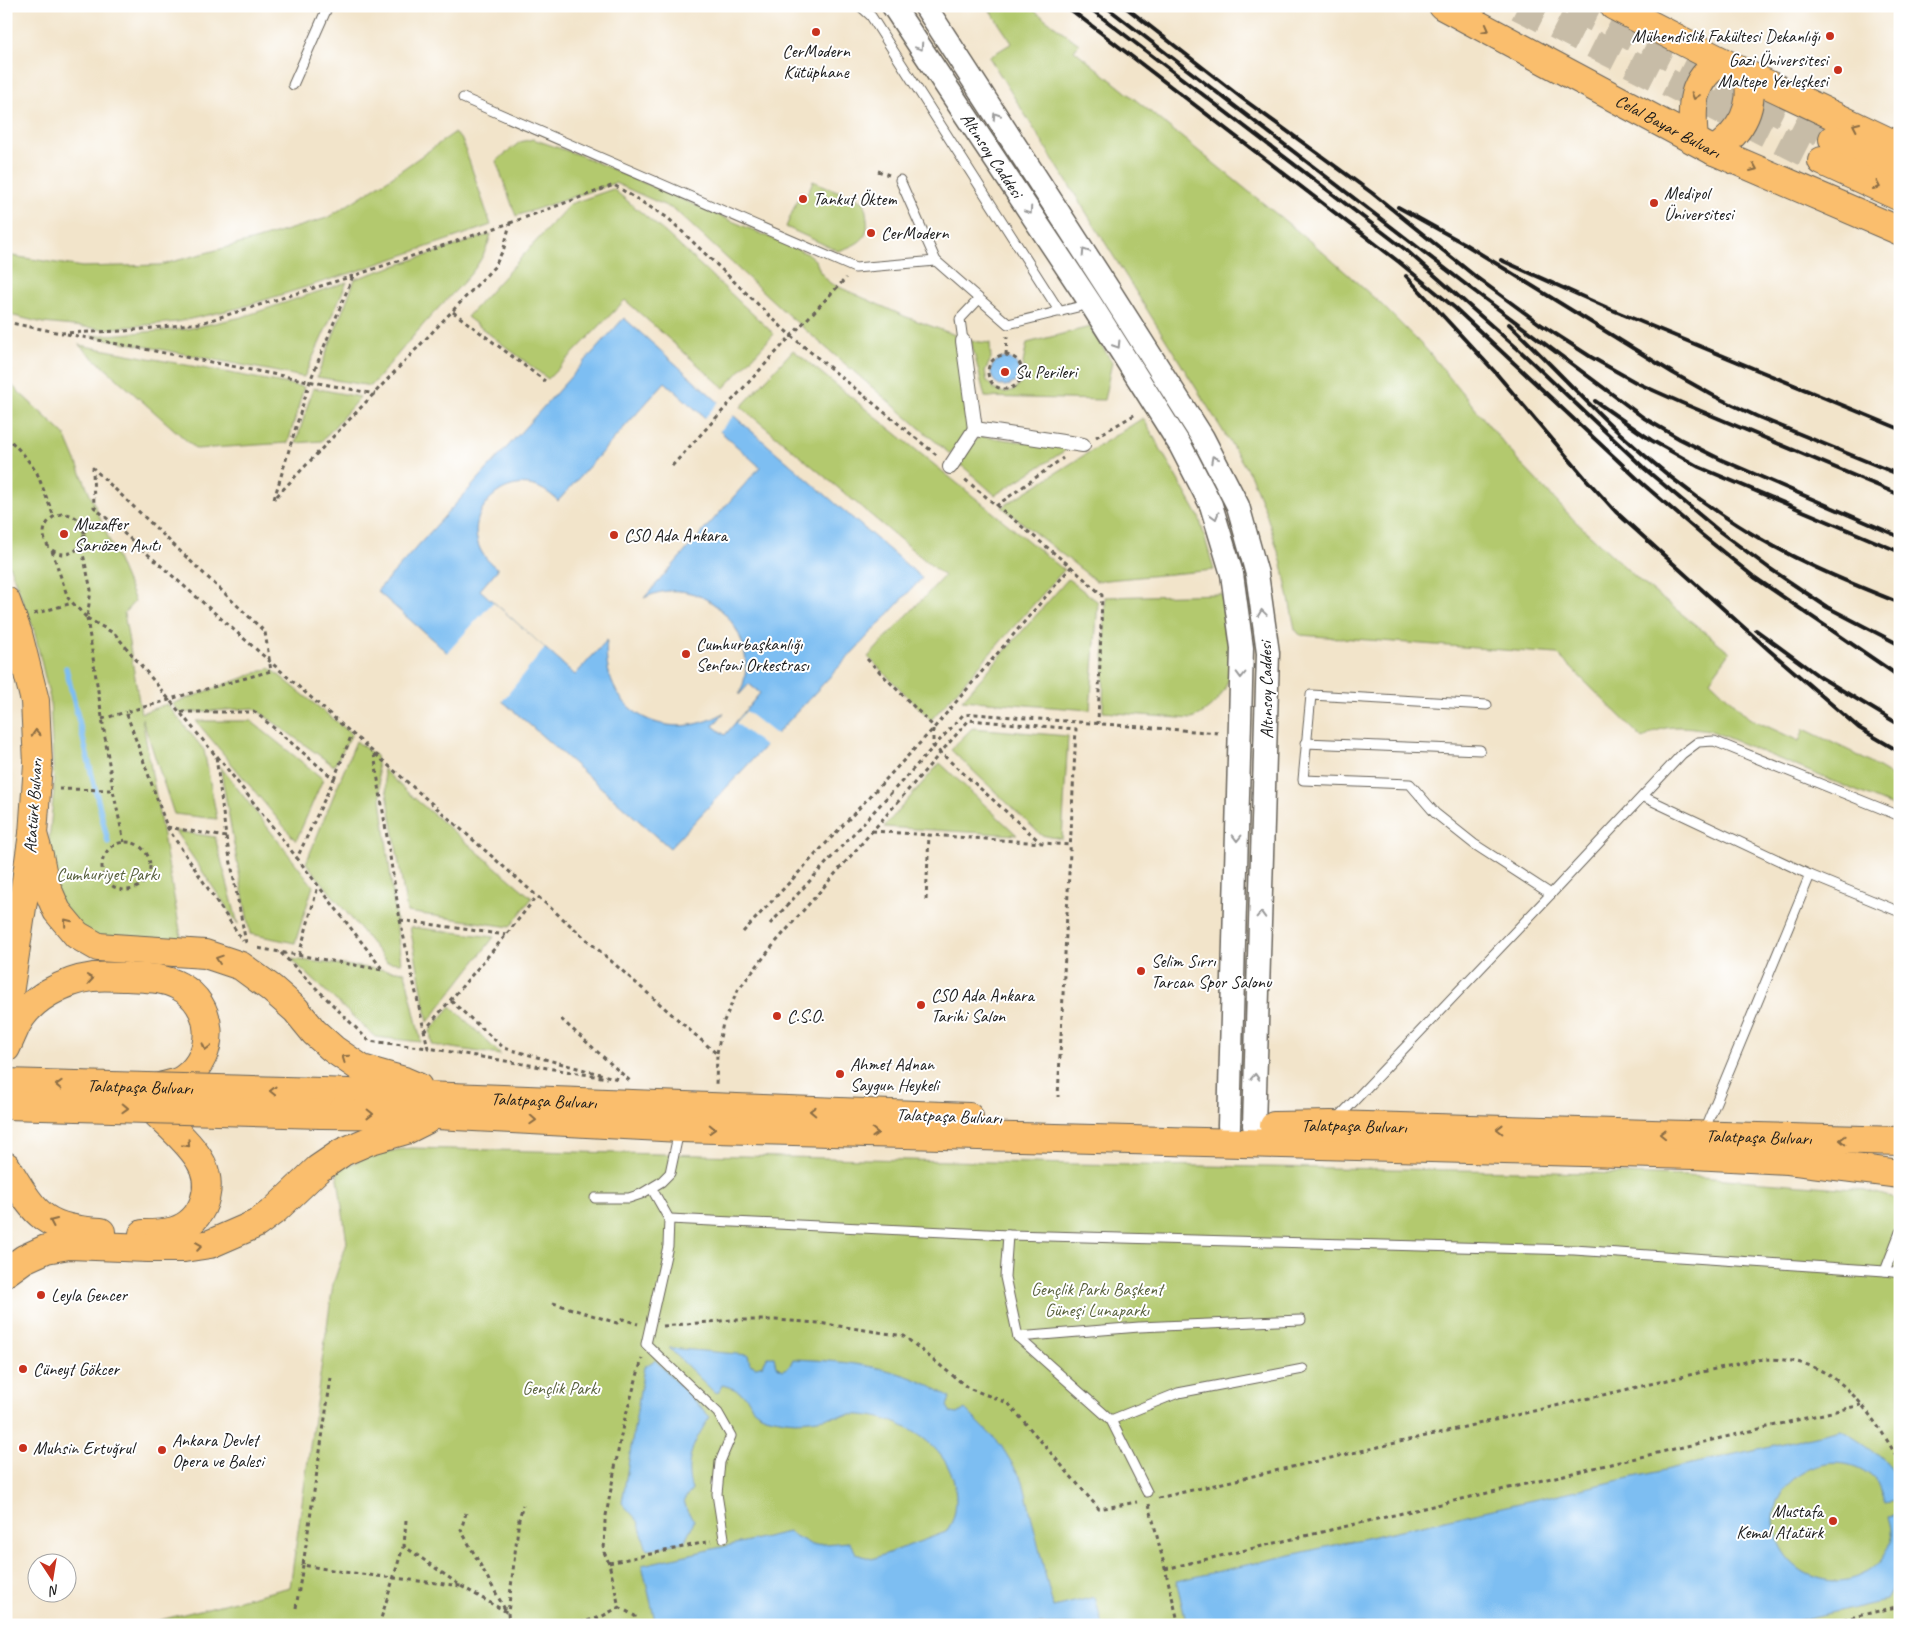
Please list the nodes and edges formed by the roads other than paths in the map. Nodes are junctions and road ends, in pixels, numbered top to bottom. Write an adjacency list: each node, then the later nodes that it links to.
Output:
1 (328, 6): 9 (lane)
2 (860, 6): 21 (lane)
3 (893, 6): 20 (street, Altınsoy Caddesi, one-way to 20)
4 (925, 6): 18 (street, Altınsoy Caddesi, one-way to 4)
5 (1442, 6): 11 (main road, Celal Bayar Bulvarı, one-way to 11)
6 (1614, 6): 7 (main road)
7 (1722, 62): 8 (main road); 11 (main road, one-way to 11)
8 (1748, 75): 11 (main road); 12 (main road, one-way to 8)
9 (293, 85)
10 (463, 98): 17 (lane)
11 (1704, 146): 16 (main road, Celal Bayar Bulvarı, one-way to 16)
12 (1900, 147)
13 (1900, 170): 15 (main road, one-way to 15)
14 (900, 180): 17 (lane)
15 (1900, 197)
16 (1900, 231)
17 (936, 261): 19 (lane)
18 (1112, 293): 20 (street); 43 (street, Altınsoy Caddesi, one-way to 18)
19 (978, 298): 21 (lane); 22 (lane)
20 (1091, 304): 21 (lane); 43 (street, Altınsoy Caddesi, one-way to 43)
21 (1060, 312)
22 (963, 341): 23 (street)
23 (975, 428): 24 (street); 25 (street)
24 (1083, 445)
25 (950, 467)
26 (10, 610): 32 (main road, Atatürk Bulvarı, one-way to 26)
27 (1487, 705): 28 (lane)
28 (1305, 743): 29 (lane); 34 (lane)
29 (1480, 750)
30 (1644, 796): 31 (lane); 33 (lane); 34 (lane)
31 (1900, 816)
32 (33, 834): 36 (main road, Atatürk Bulvarı); 41 (main road, one-way to 32)
33 (1810, 874): 35 (lane); 45 (lane)
34 (1551, 894): 42 (lane)
35 (1900, 912)
36 (6, 1014)
37 (6, 1048): 39 (main road, one-way to 39, bridge)
38 (6, 1083): 39 (main road, Talatpaşa Bulvarı, one-way to 38, bridge)
39 (154, 1099): 40 (main road, Talatpaşa Bulvarı, one-way to 39, bridge); 41 (main road, Talatpaşa Bulvarı, bridge); 47 (main road, one-way to 47)
40 (6, 1105)
41 (437, 1106): 43 (main road, Talatpaşa Bulvarı, one-way to 41); 44 (main road, Talatpaşa Bulvarı, one-way to 44); 55 (main road, one-way to 41)
42 (1331, 1125): 43 (main road, Talatpaşa Bulvarı); 45 (main road, Talatpaşa Bulvarı, one-way to 42)
43 (1241, 1126)
44 (680, 1128): 48 (main road, Talatpaşa Bulvarı, one-way to 48); 49 (lane)
45 (1703, 1135): 46 (main road, Talatpaşa Bulvarı, one-way to 45)
46 (1897, 1143)
47 (6, 1166)
48 (1896, 1174)
49 (652, 1189): 50 (lane); 51 (lane)
50 (595, 1198)
51 (669, 1219): 53 (lane); 62 (lane)
52 (1900, 1232): 54 (lane)
53 (1008, 1235): 54 (lane); 58 (lane)
54 (1885, 1271): 56 (lane)
55 (6, 1272)
56 (1900, 1273)
57 (1301, 1320): 58 (lane)
58 (1018, 1337): 60 (lane)
59 (1303, 1369): 60 (lane)
60 (1111, 1420): 61 (lane)
61 (1148, 1496)
62 (724, 1538)

